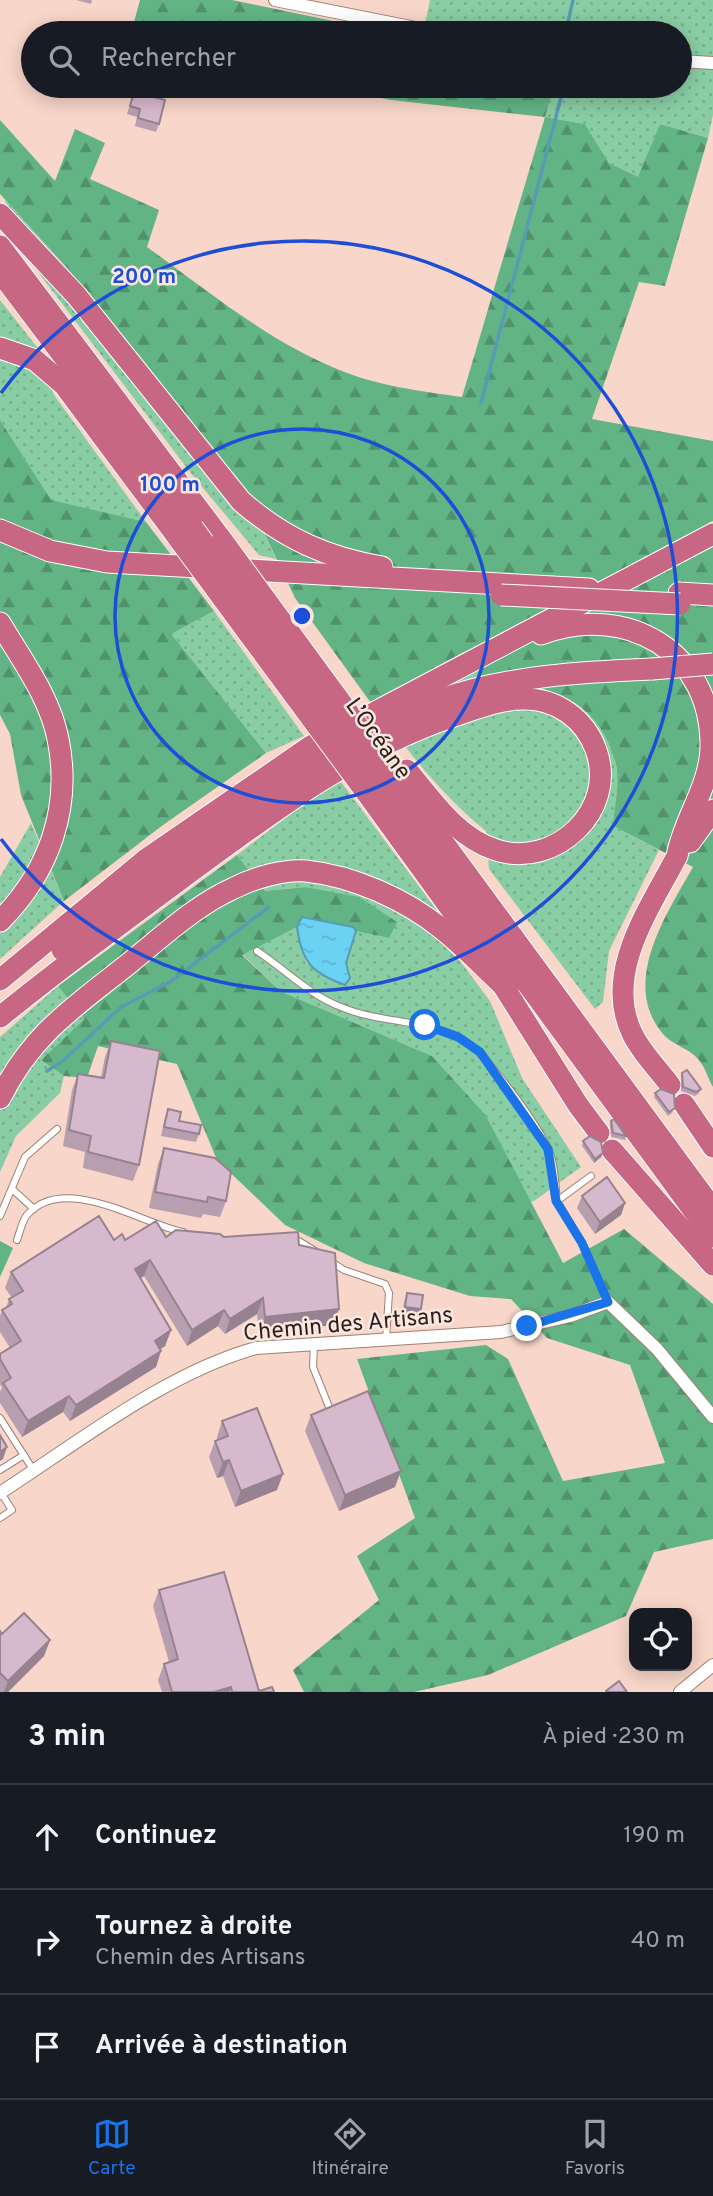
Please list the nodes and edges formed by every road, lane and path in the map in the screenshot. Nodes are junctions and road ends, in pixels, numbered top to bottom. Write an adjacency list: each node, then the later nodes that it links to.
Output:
1 (275, 0): 2 (street)
2 (381, 21)
3 (692, 62): 4 (street)
4 (713, 63)
5 (0, 214): 13 (highway)
6 (0, 246): 19 (highway, L’Océane, bridge)
7 (0, 272): 10 (highway, L’Océane)
8 (0, 348): 10 (highway)
9 (0, 530): 13 (highway)
10 (185, 532): 19 (highway, L’Océane, bridge)
11 (713, 534): 20 (highway)
12 (0, 542): 14 (highway)
13 (422, 580): 14 (highway)
14 (504, 590): 16 (highway, bridge)
15 (713, 595): 16 (highway)
16 (679, 598): 17 (highway)
17 (713, 606)
18 (0, 623): 26 (highway)
19 (264, 626): 22 (highway, L’Océane)
20 (499, 646): 25 (highway); 28 (highway)
21 (713, 664): 30 (highway, bridge)
22 (321, 703): 23 (highway, L’Océane, bridge); 23 (highway, L’Océane, bridge)
23 (386, 780): 29 (highway); 31 (highway); 41 (highway, L’Océane); 44 (highway, L’Océane)
24 (713, 810): 25 (highway)
25 (677, 856): 32 (highway)
26 (0, 921)
27 (257, 951): 39 (lane)
28 (0, 980)
29 (508, 990): 33 (highway); 47 (highway)
30 (0, 1006)
31 (0, 1017)
32 (670, 1085)
33 (0, 1098)
34 (684, 1104): 36 (highway)
35 (57, 1129): 38 (lane)
36 (713, 1147)
37 (591, 1176): 39 (lane)
38 (12, 1189): 40 (lane); 42 (lane)
39 (556, 1201): 48 (lane)
40 (34, 1209): 43 (lane); 46 (lane)
41 (713, 1209)
42 (0, 1216)
43 (196, 1234)
44 (713, 1237)
45 (279, 1238): 49 (lane)
46 (17, 1240)
47 (713, 1265)
48 (608, 1302): 49 (street, Chemin des Artisans); 52 (street)
49 (386, 1339): 50 (street, Chemin des Artisans)
50 (314, 1344): 51 (lane); 56 (street, Chemin des Artisans)
51 (328, 1407)
52 (713, 1417)
53 (0, 1418): 54 (lane)
54 (24, 1455): 55 (lane); 56 (lane)
55 (0, 1470)
56 (34, 1471): 57 (street, Chemin des Artisans)
57 (1, 1493): 58 (lane)
58 (0, 1518)
59 (713, 1665): 60 (street)
60 (680, 1692)

